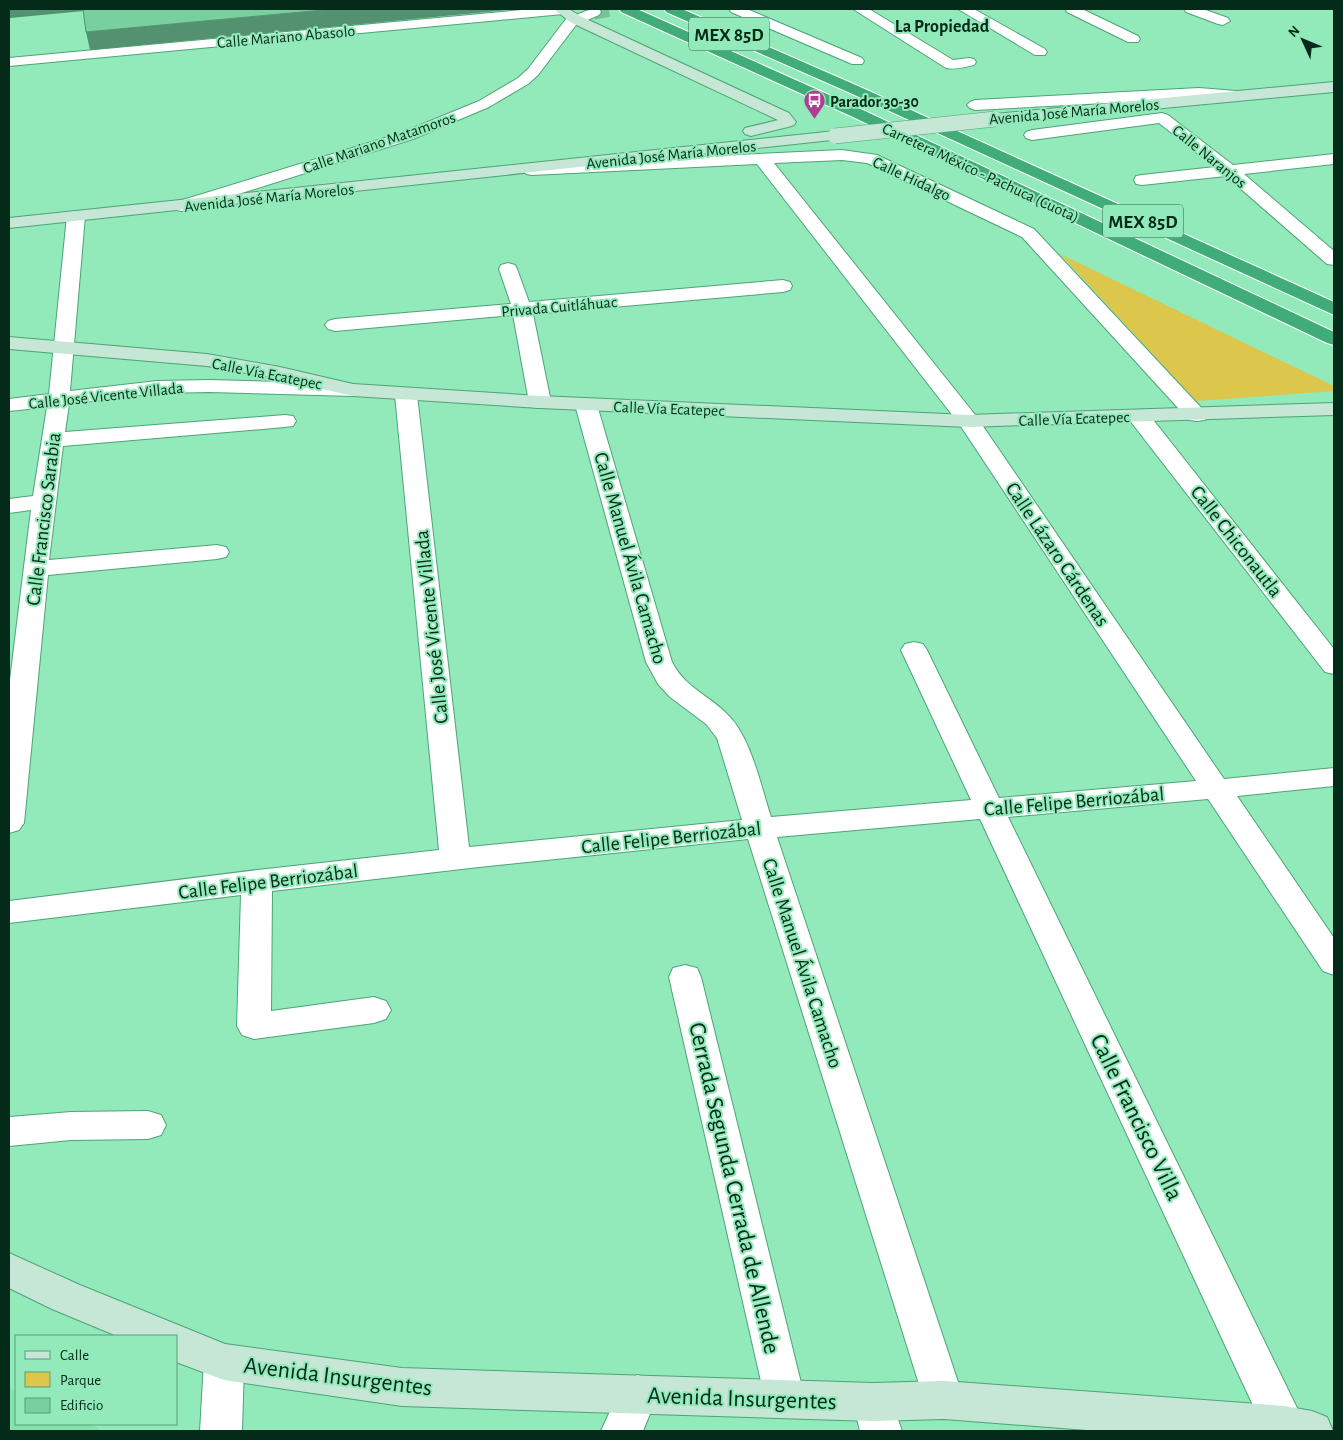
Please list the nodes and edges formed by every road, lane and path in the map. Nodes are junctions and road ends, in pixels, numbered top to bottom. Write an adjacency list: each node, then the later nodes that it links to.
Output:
1 (626, 9): 36 (highway, Carretera México - Pachuca (Cuota) / MEX 85D)
2 (672, 9): 34 (highway, Carretera México - Pachuca (Cuota) / MEX 85D)
3 (772, 9): 8 (street)
4 (860, 9): 16 (street)
5 (965, 9): 13 (street)
6 (1072, 9): 12 (street)
7 (1191, 9): 11 (street)
8 (738, 10): 14 (street)
9 (566, 12): 10 (street); 15 (street, Calle Mariano Abasolo); 23 (main road); 27 (street, Calle Mariano Matamoros)
10 (594, 12)
11 (1223, 20)
12 (1114, 42)
13 (1040, 52)
14 (857, 61)
15 (9, 62)
16 (969, 62)
17 (1334, 87): 18 (main road, Avenida José María Morelos)
18 (1236, 96): 19 (street); 23 (main road, Avenida José María Morelos, bridge)
19 (975, 105)
20 (1032, 135): 24 (street, Calle Naranjos)
21 (762, 159): 25 (street, Calle Hidalgo); 46 (street, Calle Hidalgo); 49 (street, Calle Lázaro Cárdenas)
22 (1334, 159): 24 (street)
23 (530, 169): 25 (main road, Avenida José María Morelos)
24 (1229, 170): 26 (street); 30 (street, Calle Naranjos)
25 (510, 171): 27 (main road, Avenida José María Morelos)
26 (1142, 180)
27 (182, 206): 28 (main road, Avenida José María Morelos)
28 (76, 216): 29 (main road, Avenida José María Morelos); 38 (street, Calle Francisco Sarabia)
29 (9, 223)
30 (1334, 260)
31 (508, 269): 33 (street)
32 (783, 286): 33 (street, Privada Cuitláhuac)
33 (522, 309): 35 (street, Privada Cuitláhuac); 42 (street)
34 (1334, 309)
35 (335, 325)
36 (1334, 339)
37 (9, 342): 38 (main road, Calle Vía Ecatepec)
38 (62, 349): 39 (main road, Calle Vía Ecatepec); 41 (street, Calle Francisco Sarabia)
39 (353, 390): 40 (main road, Calle Vía Ecatepec); 41 (street, Calle José Vicente Villada)
40 (406, 395): 42 (main road, Calle Vía Ecatepec); 62 (street, Calle José Vicente Villada)
41 (59, 398): 43 (street, Calle José Vicente Villada); 50 (street, Calle Francisco Sarabia)
42 (540, 402): 44 (main road, Calle Vía Ecatepec)
43 (9, 405)
44 (586, 405): 49 (main road, Calle Vía Ecatepec); 61 (street, Calle Manuel Ávila Camacho)
45 (1334, 409): 46 (main road, Calle Vía Ecatepec)
46 (1197, 415): 47 (main road, Calle Vía Ecatepec)
47 (1139, 416): 49 (main road, Calle Vía Ecatepec); 56 (street, Calle Chiconautla)
48 (285, 421): 50 (street)
49 (968, 421): 58 (street, Calle Lázaro Cárdenas)
50 (53, 440): 51 (street, Calle Francisco Sarabia)
51 (44, 502): 52 (street); 54 (street, Calle Francisco Sarabia)
52 (9, 506)
53 (217, 552): 54 (street)
54 (36, 569): 60 (street, Calle Francisco Sarabia)
55 (914, 650): 59 (street, Calle Francisco Villa)
56 (1334, 666)
57 (1334, 777): 58 (street, Calle Felipe Berriozábal)
58 (1218, 790): 59 (street, Calle Felipe Berriozábal); 65 (street, Calle Lázaro Cárdenas)
59 (990, 808): 61 (street, Calle Felipe Berriozábal); 79 (street, Calle Francisco Villa)
60 (9, 823)
61 (759, 828): 62 (street, Calle Felipe Berriozábal); 76 (street, Calle Manuel Ávila Camacho)
62 (455, 860): 63 (street, Calle Felipe Berriozábal)
63 (257, 882): 64 (street, Calle Felipe Berriozábal); 67 (street)
64 (9, 912)
65 (1334, 962)
66 (685, 976): 75 (street, Cerrada Segunda Cerrada de Allende)
67 (374, 1010)
68 (148, 1125): 69 (street)
69 (9, 1132)
70 (9, 1270): 71 (main road)
71 (159, 1335)
72 (178, 1344): 73 (main road, Avenida Insurgentes)
73 (224, 1362): 74 (main road, Avenida Insurgentes); 80 (street)
74 (638, 1394): 75 (main road, Avenida Insurgentes); 81 (street)
75 (786, 1399): 77 (main road, Avenida Insurgentes)
76 (944, 1400): 77 (main road, Avenida Insurgentes); 78 (main road, Avenida Insurgentes)
77 (877, 1417)
78 (1225, 1426): 79 (main road, Avenida Insurgentes)
79 (1298, 1428)
80 (221, 1431)
81 (622, 1431)

